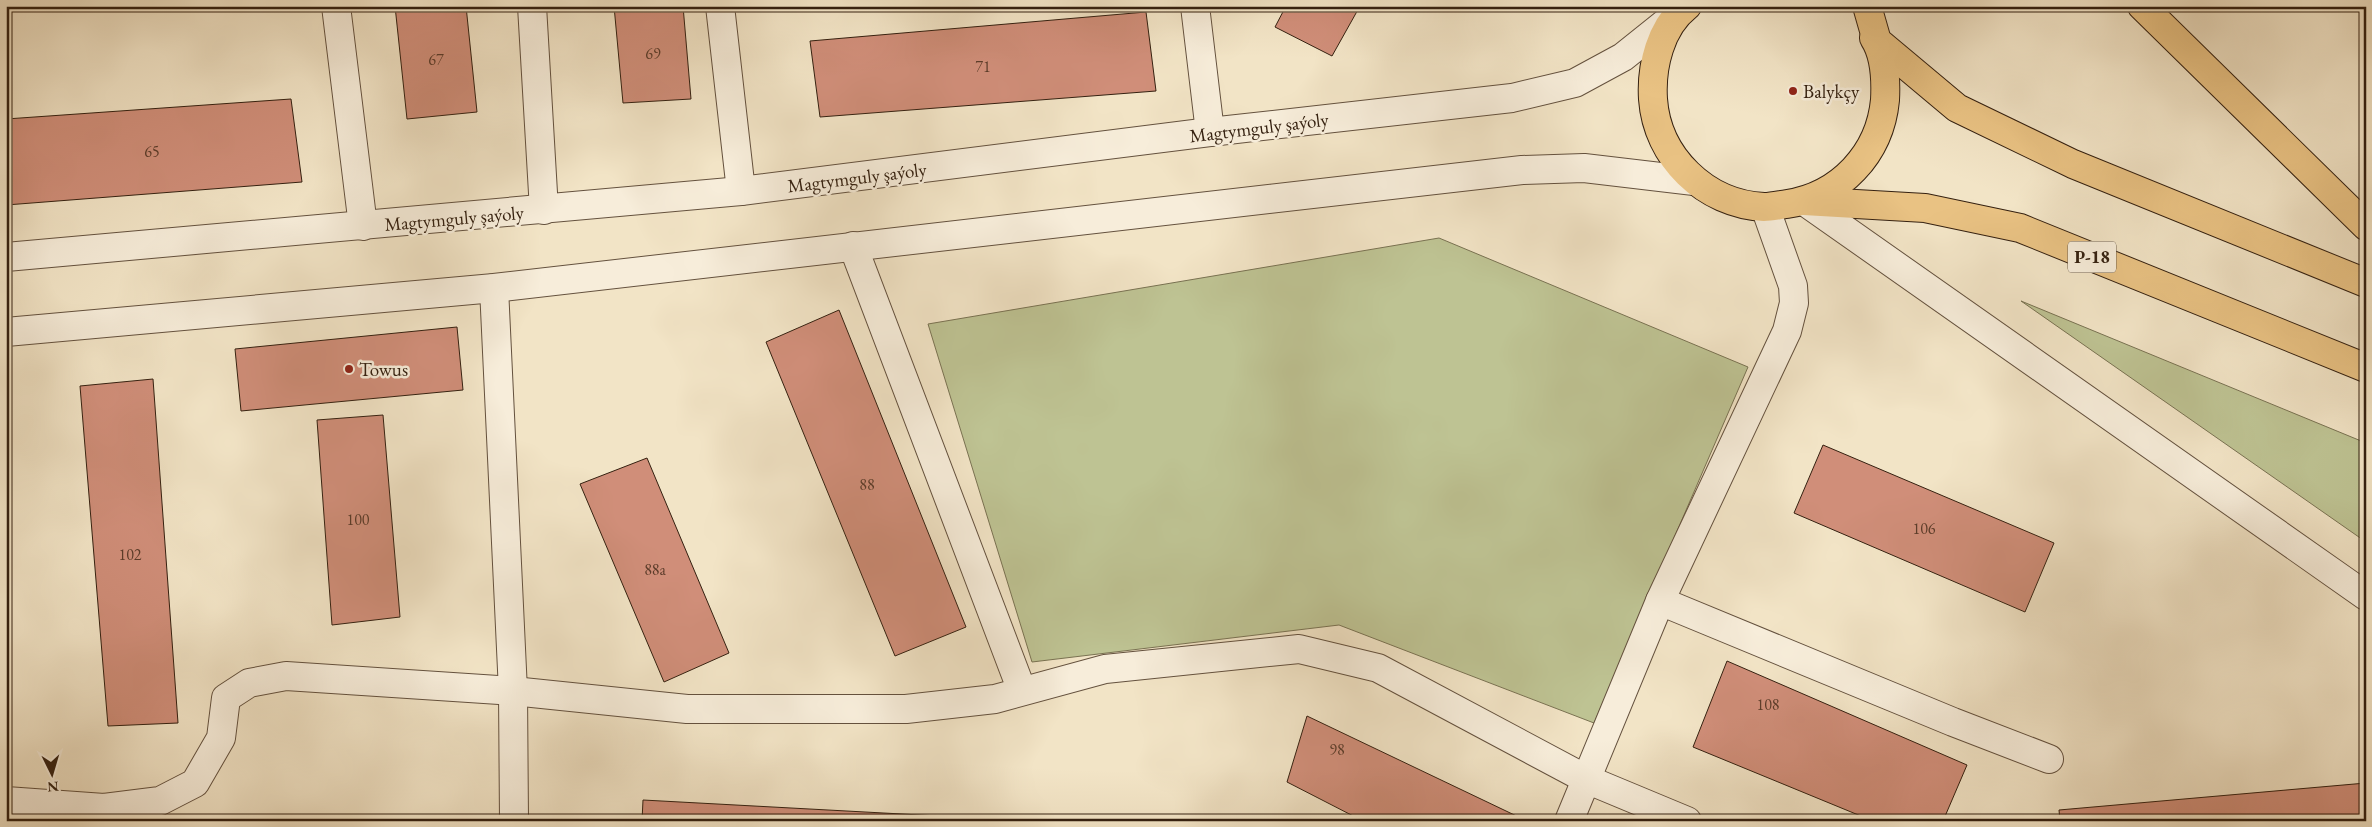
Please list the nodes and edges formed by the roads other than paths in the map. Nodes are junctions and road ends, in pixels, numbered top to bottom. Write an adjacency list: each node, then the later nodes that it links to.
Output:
1 (336, 6): 16 (street)
2 (532, 6): 15 (street)
3 (720, 6): 12 (street)
4 (1195, 6): 10 (street)
5 (1852, 6): 9 (highway, P-18)
6 (1867, 6): 9 (highway, P-18)
7 (2142, 6): 17 (highway)
8 (1684, 8): 10 (street, Magtymguly şaýoly); 11 (highway, P-18)
9 (1877, 42): 13 (highway, P-18); 20 (highway, P-18)
10 (1210, 132): 12 (street, Magtymguly şaýoly)
11 (1694, 181): 14 (highway, P-18); 18 (street)
12 (741, 191): 15 (street, Magtymguly şaýoly)
13 (1804, 201): 14 (highway, P-18); 23 (highway, P-18 / P-18); 24 (street)
14 (1765, 207): 25 (street)
15 (544, 210): 16 (street, Magtymguly şaýoly)
16 (363, 226): 19 (street, Magtymguly şaýoly)
17 (2366, 226)
18 (853, 246): 21 (street); 27 (street)
19 (6, 257)
20 (2366, 283)
21 (494, 288): 22 (street); 26 (street)
22 (6, 332)
23 (2366, 368)
24 (2366, 596)
25 (1660, 601): 28 (street); 29 (street)
26 (513, 691): 27 (street); 30 (street); 31 (street)
27 (1022, 691): 29 (street)
28 (2049, 759)
29 (1586, 779): 32 (street); 33 (street)
30 (6, 801)
31 (514, 821)
32 (1569, 821)
33 (1688, 821)

